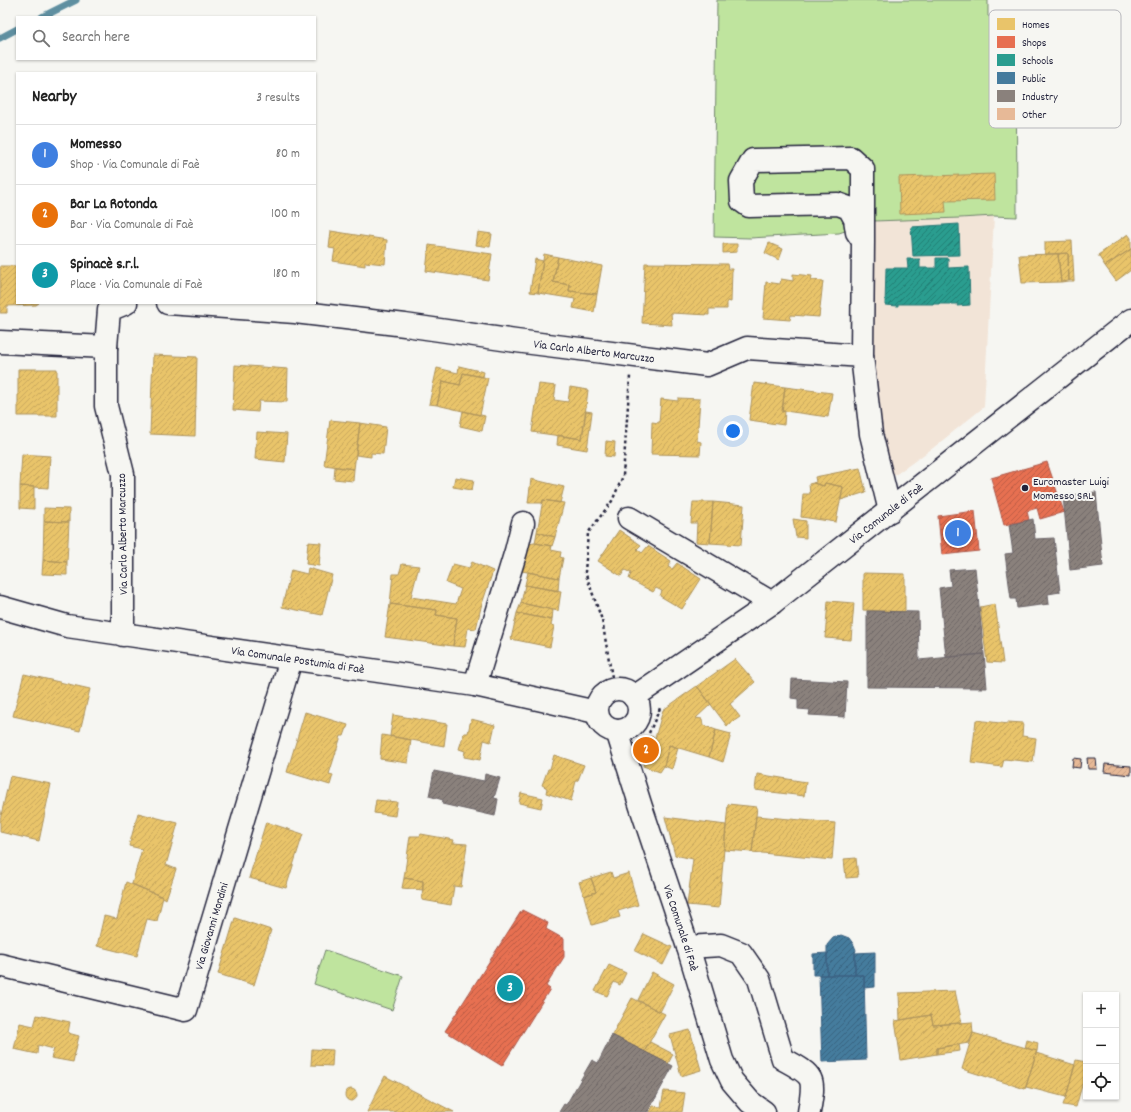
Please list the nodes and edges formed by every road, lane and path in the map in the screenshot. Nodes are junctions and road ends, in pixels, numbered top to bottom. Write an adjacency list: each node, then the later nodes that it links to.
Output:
1 (850, 158): 2 (street); 2 (street); 3 (street)
2 (838, 204): 3 (street)
3 (863, 241): 9 (street)
4 (124, 304): 8 (street, Via Carlo Alberto Marcuzzo)
5 (181, 304): 9 (street, Via Carlo Alberto Marcuzzo)
6 (1131, 320): 10 (street, Via Comunale di Faè)
7 (0, 342): 8 (street)
8 (106, 348): 15 (street, Via Carlo Alberto Marcuzzo)
9 (862, 356): 10 (street)
10 (890, 511): 13 (street, Via Comunale di Faè)
11 (629, 518): 13 (street)
12 (523, 523): 17 (street)
13 (772, 603): 18 (street, Via Comunale di Faè)
14 (0, 607): 15 (street, Via Comunale Postumia di Faè)
15 (123, 635): 16 (street, Via Comunale Postumia di Faè)
16 (291, 659): 17 (street, Via Comunale Postumia di Faè); 22 (street, Via Giovanni Mondini)
17 (475, 685): 19 (street, Via Comunale Postumia di Faè)
18 (634, 697): 19 (street); 20 (street)
19 (596, 712): 20 (street)
20 (617, 731): 21 (street, Via Comunale di Faè)
21 (688, 947): 23 (street, Via Comunale di Faè); 24 (street)
22 (0, 965)
23 (749, 1109)
24 (809, 1112)

